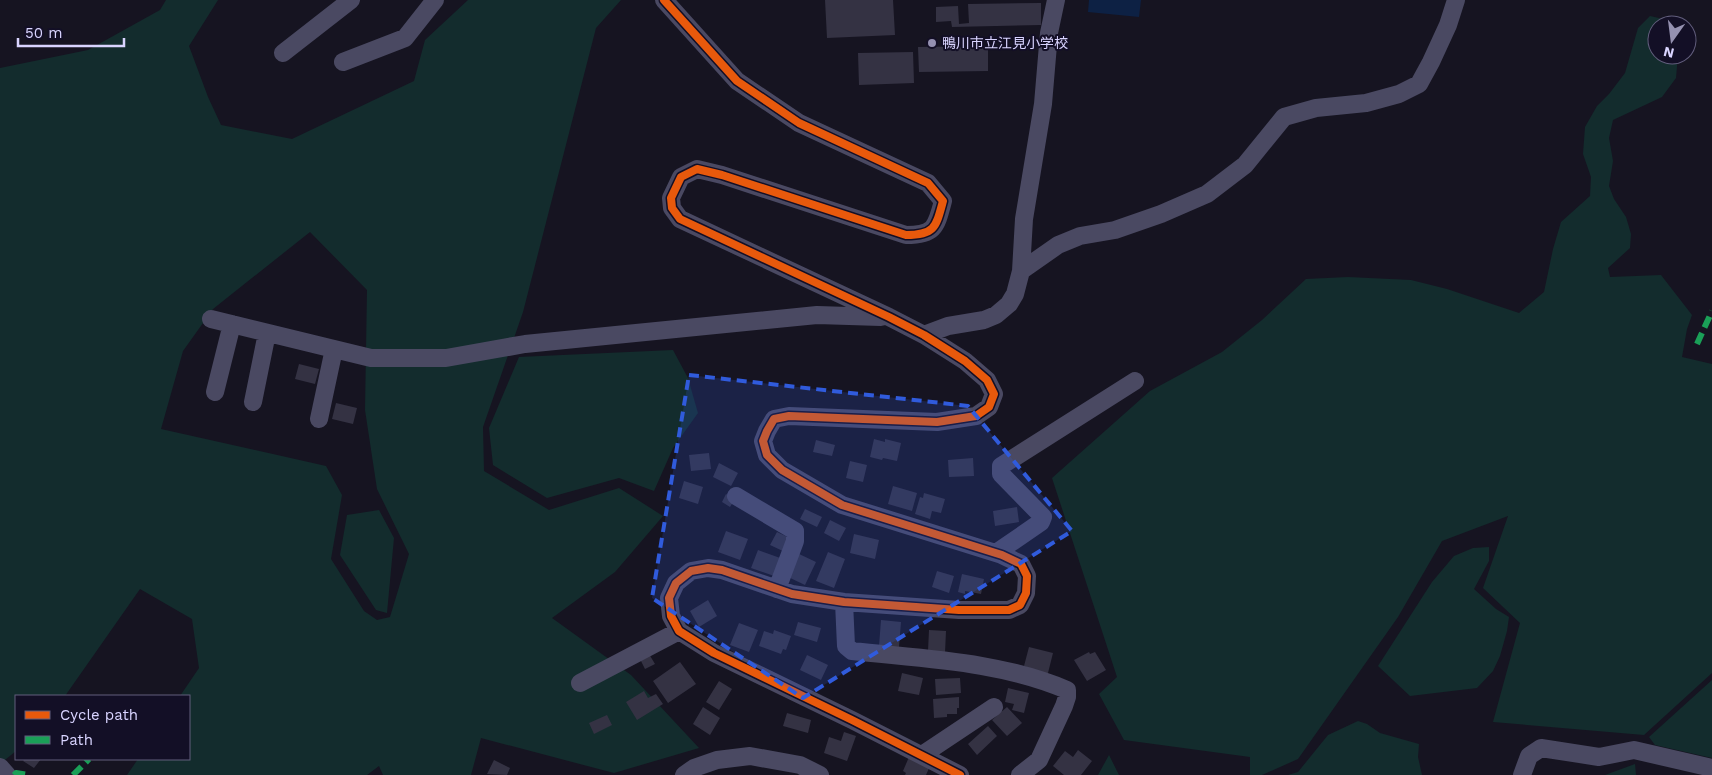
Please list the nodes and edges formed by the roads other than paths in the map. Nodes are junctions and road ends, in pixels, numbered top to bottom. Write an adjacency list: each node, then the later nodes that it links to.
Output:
1 (664, 0): 9 (street)
2 (1056, 0): 8 (street)
3 (1456, 0): 8 (street)
4 (347, 1): 6 (street)
5 (432, 1): 7 (street)
6 (283, 53)
7 (343, 62)
8 (1021, 271): 13 (street)
9 (889, 317): 13 (street); 14 (street)
10 (211, 319): 11 (street)
11 (232, 324): 12 (street); 16 (street)
12 (267, 333): 14 (street); 17 (street)
13 (924, 335): 20 (street)
14 (334, 349): 18 (street)
15 (1136, 381): 20 (street)
16 (215, 392)
17 (253, 402)
18 (318, 419)
19 (736, 496): 21 (street)
20 (996, 553): 22 (street)
21 (777, 589): 22 (street); 23 (street)
22 (844, 602): 33 (street)
23 (679, 631): 24 (street); 26 (street)
24 (580, 683)
25 (994, 707): 26 (street)
26 (922, 756): 32 (street)
27 (0, 767): 29 (street)
28 (1712, 768): 34 (street)
29 (8, 775)
30 (684, 775): 31 (street)
31 (820, 775)
32 (960, 775)
33 (1020, 775)
34 (1522, 775)

